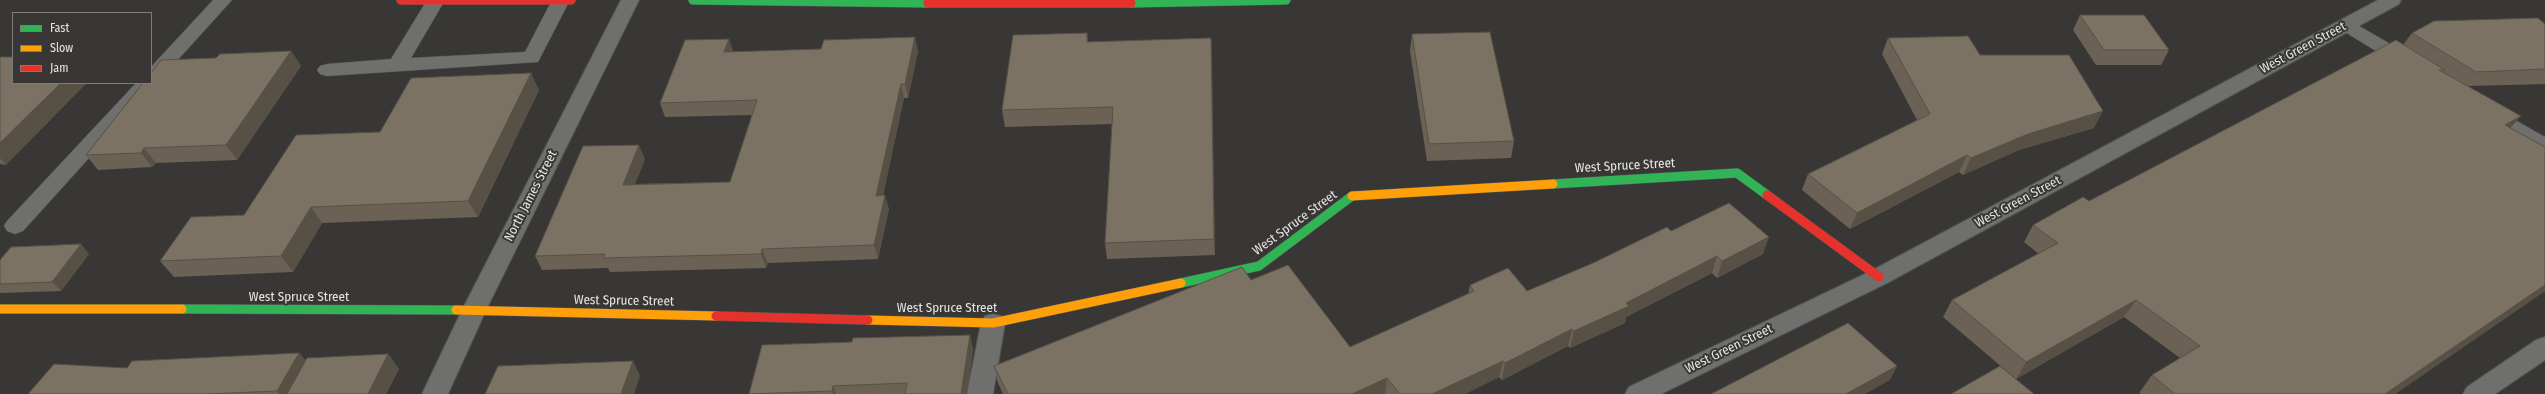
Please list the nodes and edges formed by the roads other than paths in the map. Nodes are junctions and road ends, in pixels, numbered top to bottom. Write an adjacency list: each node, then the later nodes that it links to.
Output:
1 (223, 0): 15 (lane)
2 (401, 0): 3 (main road)
3 (436, 0): 4 (main road); 12 (lane)
4 (561, 0): 5 (main road); 12 (lane)
5 (570, 0)
6 (630, 0): 22 (street, North James Street)
7 (693, 0): 10 (main road)
8 (1286, 0): 10 (main road)
9 (2392, 0): 11 (street, West Green Street)
10 (1067, 2)
11 (2347, 25): 13 (lane); 20 (street, West Green Street)
12 (397, 65): 14 (lane)
13 (2420, 69)
14 (327, 70)
15 (152, 78)
16 (146, 84): 19 (lane)
17 (2472, 102): 18 (lane)
18 (2545, 146)
19 (15, 226)
20 (1879, 277): 23 (main road, West Spruce Street); 27 (street, West Green Street)
21 (0, 309): 22 (main road, West Spruce Street)
22 (474, 310): 23 (main road, West Spruce Street); 25 (street, North James Street)
23 (993, 323): 26 (street)
24 (2545, 347): 28 (street)
25 (435, 394)
26 (980, 394)
27 (1638, 394)
28 (2476, 394)

